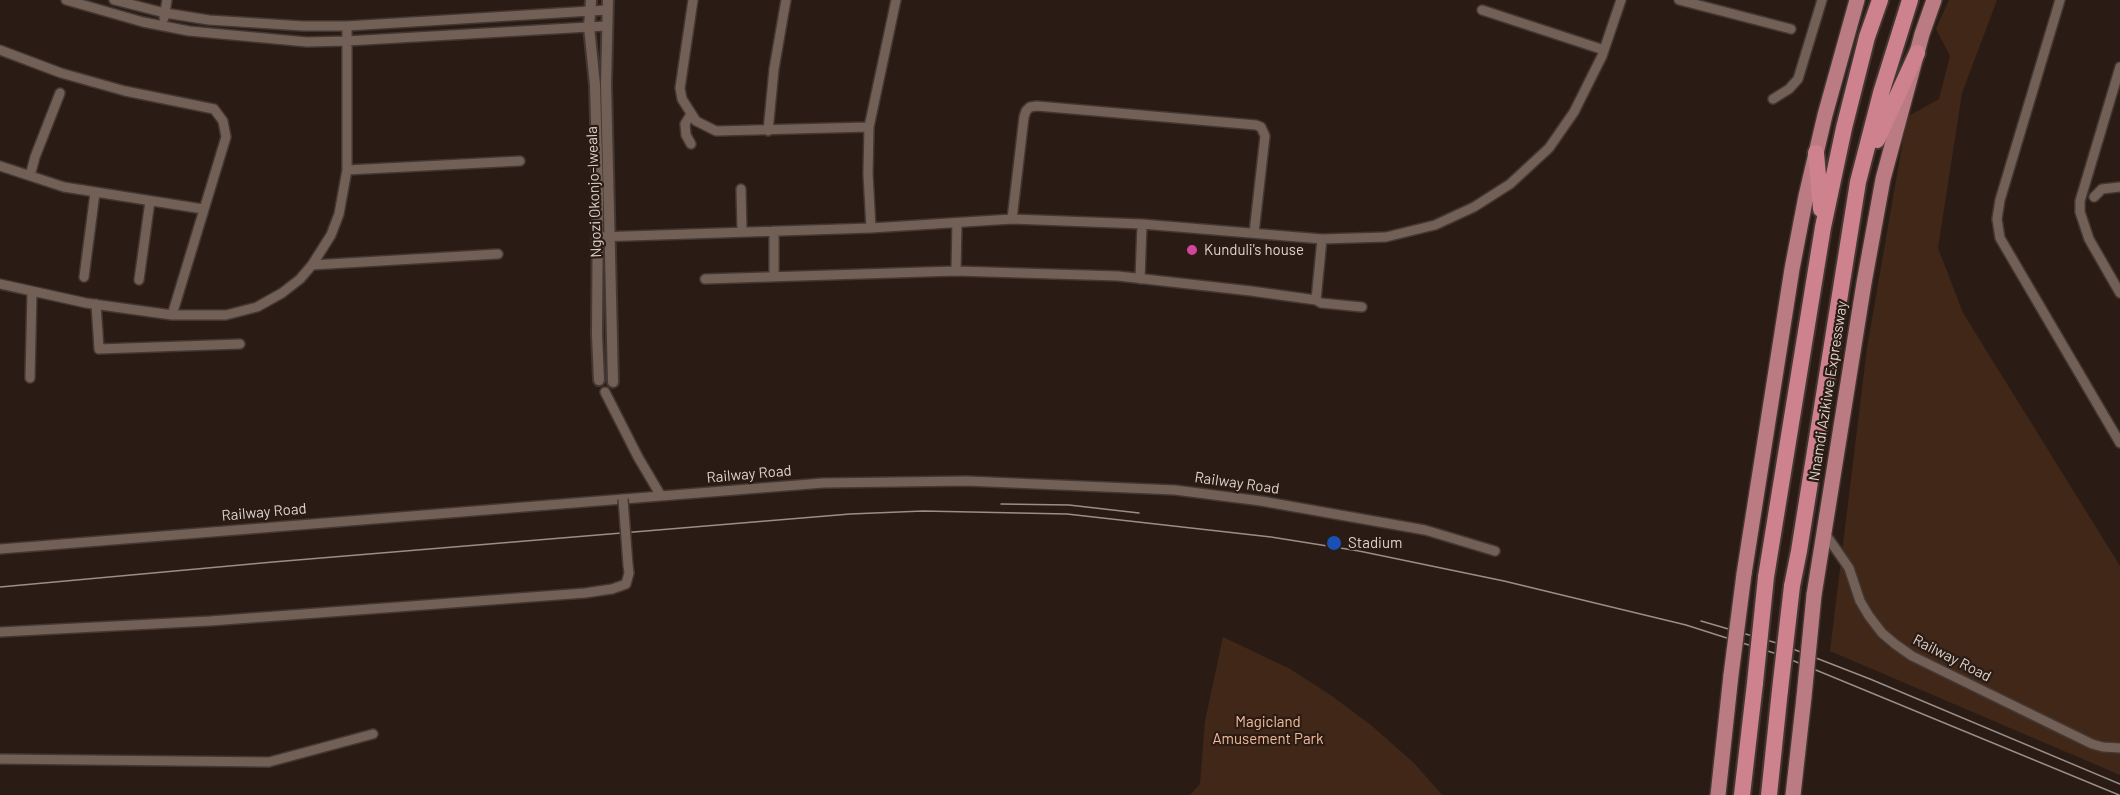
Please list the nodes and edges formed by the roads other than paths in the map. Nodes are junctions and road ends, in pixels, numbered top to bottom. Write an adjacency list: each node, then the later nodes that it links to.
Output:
1 (66, 0): 19 (street)
2 (114, 0): 18 (street)
3 (167, 0): 18 (street)
4 (693, 0): 31 (street)
5 (786, 0): 33 (street)
6 (896, 0): 32 (street)
7 (1621, 0): 26 (street)
8 (1679, 0): 23 (street)
9 (1822, 0): 30 (street)
10 (1857, 0): 35 (highway)
11 (1880, 0): 50 (highway, Nnamdi Azikiwe Expressway)
12 (1910, 0): 40 (highway, Nnamdi Azikiwe Expressway)
13 (1934, 0): 27 (highway, Nnamdi Azikiwe Expressway)
14 (2060, 0): 78 (street)
15 (591, 5): 16 (street); 20 (street); 22 (street, Ngozi Okonjo-Iweala)
16 (608, 5): 21 (street, Ngozi Okonjo-Iweala)
17 (1482, 10): 26 (street)
18 (165, 13): 19 (street); 20 (street)
19 (163, 26): 24 (street)
20 (347, 26): 24 (street)
21 (606, 26): 22 (street); 55 (street, Ngozi Okonjo-Iweala)
22 (589, 27): 24 (street); 56 (street, Ngozi Okonjo-Iweala)
23 (1791, 29)
24 (347, 41): 38 (street)
25 (0, 50): 46 (street)
26 (1604, 50): 57 (street)
27 (1917, 53): 40 (highway); 81 (highway, Nnamdi Azikiwe Expressway)
28 (2120, 67): 68 (street)
29 (60, 93): 39 (street)
30 (1773, 99)
31 (691, 114): 33 (street); 34 (street)
32 (869, 127): 33 (street); 51 (street)
33 (768, 131)
34 (691, 144)
35 (1816, 153): 50 (highway); 88 (highway, bridge)
36 (520, 161): 38 (street)
37 (0, 166): 39 (street)
38 (347, 170): 59 (street)
39 (30, 176): 43 (street)
40 (1858, 182): 90 (highway, Nnamdi Azikiwe Expressway, bridge)
41 (2120, 186): 44 (street)
42 (741, 189): 53 (street)
43 (95, 193): 45 (street); 61 (street)
44 (2094, 197)
45 (150, 201): 46 (street); 65 (street)
46 (203, 209): 72 (street)
47 (1012, 219): 48 (street); 49 (street); 54 (street)
48 (957, 223): 51 (street); 60 (street)
49 (1142, 224): 54 (street); 64 (street)
50 (1823, 227): 89 (highway, Nnamdi Azikiwe Expressway, bridge)
51 (872, 228): 52 (street)
52 (774, 231): 53 (street); 62 (street)
53 (742, 232): 55 (street)
54 (1254, 233): 57 (street)
55 (611, 236): 56 (street); 76 (street, Ngozi Okonjo-Iweala)
56 (598, 237): 75 (street, Ngozi Okonjo-Iweala)
57 (1322, 239): 69 (street)
58 (498, 254): 59 (street)
59 (312, 265): 72 (street)
60 (956, 271): 62 (street); 64 (street)
61 (84, 277)
62 (774, 277): 63 (street)
63 (705, 279)
64 (1140, 279): 69 (street)
65 (139, 280)
66 (0, 284): 67 (street)
67 (32, 292): 70 (street); 74 (street)
68 (2120, 293)
69 (1316, 300): 71 (street)
70 (96, 304): 72 (street); 73 (street)
71 (1362, 307)
72 (172, 315)
73 (240, 344)
74 (30, 378)
75 (599, 380): 77 (street)
76 (613, 382): 77 (street)
77 (605, 392): 79 (street)
78 (2120, 442)
79 (661, 496): 80 (street, Railway Road); 83 (street, Railway Road)
80 (623, 499): 82 (street, Railway Road); 84 (street, bridge)
81 (1824, 532): 86 (street, Railway Road); 91 (highway, Nnamdi Azikiwe Expressway, bridge)
82 (0, 549)
83 (1495, 551)
84 (0, 632)
85 (373, 734): 87 (street)
86 (2120, 748)
87 (0, 759)
88 (1718, 795)
89 (1742, 795)
90 (1769, 795)
91 (1793, 795)

